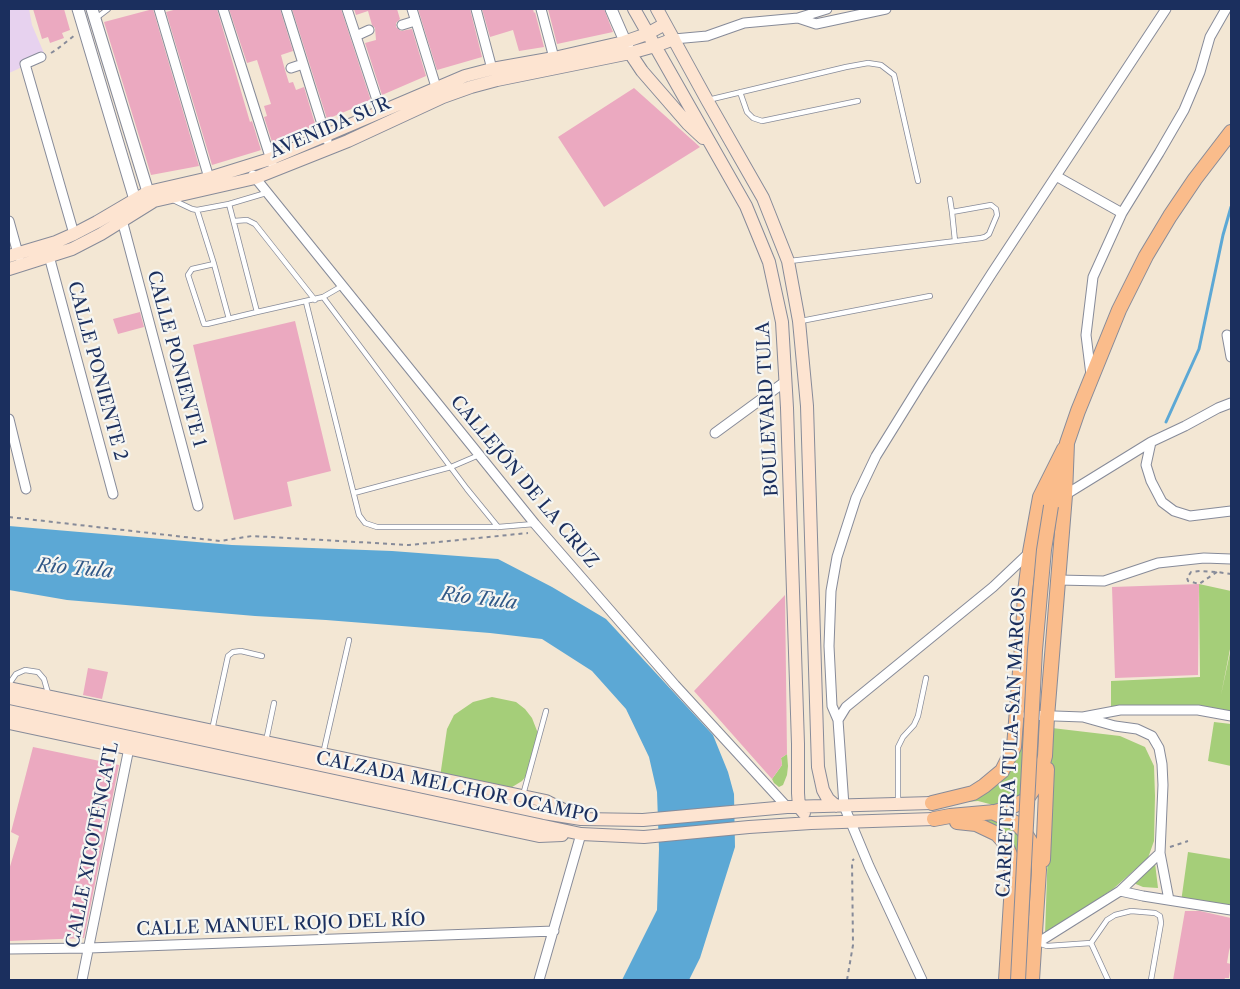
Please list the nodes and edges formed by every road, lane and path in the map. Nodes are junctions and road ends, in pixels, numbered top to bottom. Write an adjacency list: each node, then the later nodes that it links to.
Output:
1 (78, 9): 22 (street)
2 (108, 9): 17 (lane)
3 (159, 9): 46 (street)
4 (223, 9): 43 (street)
5 (286, 9): 31 (street)
6 (347, 9): 25 (street)
7 (412, 9): 19 (street)
8 (476, 9): 33 (street)
9 (541, 9): 30 (street)
10 (611, 9): 28 (street)
11 (634, 9): 24 (main road, BOULEVARD TULA)
12 (657, 9): 20 (main road, BOULEVARD TULA)
13 (827, 9): 18 (street)
14 (886, 9): 18 (street)
15 (1166, 9): 45 (street)
16 (1226, 9): 57 (street)
17 (93, 14): 22 (lane); 50 (street)
18 (798, 18): 26 (street)
19 (415, 21): 21 (street); 34 (street)
20 (665, 24): 24 (main road, AVENIDA SUR); 26 (main road, BOULEVARD TULA)
21 (402, 25)
22 (82, 29): 29 (path); 53 (street)
23 (369, 30): 25 (street)
24 (647, 34): 27 (main road, BOULEVARD TULA); 28 (main road, AVENIDA SUR)
25 (356, 36): 38 (street)
26 (674, 39): 27 (main road, AVENIDA SUR); 36 (main road, BOULEVARD TULA)
27 (655, 46): 28 (main road, AVENIDA SUR); 41 (main road, BOULEVARD TULA)
28 (627, 47): 30 (main road, AVENIDA SUR); 41 (main road); 42 (main road, AVENIDA SUR)
29 (41, 56): 61 (street)
30 (554, 58): 33 (main road, AVENIDA SUR)
31 (303, 64): 32 (street); 40 (street)
32 (291, 68)
33 (492, 69): 34 (main road, AVENIDA SUR)
34 (436, 87): 38 (main road, AVENIDA SUR)
35 (740, 92): 36 (lane); 37 (lane); 48 (lane)
36 (707, 100): 65 (main road, BOULEVARD TULA)
37 (858, 101)
38 (381, 112): 40 (main road, AVENIDA SUR)
39 (1231, 132): 78 (main road)
40 (324, 135): 42 (street); 43 (main road, AVENIDA SUR)
41 (709, 142): 79 (main road, BOULEVARD TULA)
42 (330, 148): 43 (main road, AVENIDA SUR)
43 (273, 164): 44 (main road, AVENIDA SUR); 47 (main road, AVENIDA SUR)
44 (246, 167): 46 (main road, AVENIDA SUR); 47 (street, CALLEJÓN DE LA CRUZ)
45 (1056, 176): 57 (street); 103 (street)
46 (209, 178): 50 (main road, AVENIDA SUR)
47 (255, 178): 49 (street, CALLEJÓN DE LA CRUZ); 51 (main road, AVENIDA SUR)
48 (918, 181)
49 (267, 193): 54 (lane); 68 (street, CALLEJÓN DE LA CRUZ)
50 (151, 197): 51 (main road, AVENIDA SUR); 53 (main road, AVENIDA SUR)
51 (168, 197): 55 (lane)
52 (950, 199): 56 (lane)
53 (138, 204): 58 (main road, AVENIDA SUR); 61 (main road, AVENIDA SUR)
54 (229, 204): 55 (lane); 60 (lane)
55 (198, 210): 66 (lane)
56 (952, 212): 62 (lane); 62 (lane)
57 (1122, 213): 78 (street)
58 (122, 220): 63 (main road, AVENIDA SUR); 92 (street, CALLE PONIENTE 1)
59 (9, 221): 64 (street)
60 (234, 221): 71 (lane); 73 (lane)
61 (74, 234): 64 (main road, AVENIDA SUR)
62 (955, 241): 65 (lane)
63 (50, 256): 64 (main road, AVENIDA SUR); 89 (street, CALLE PONIENTE 2)
64 (16, 258): 67 (main road, AVENIDA SUR)
65 (788, 261): 75 (main road, BOULEVARD TULA)
66 (214, 264): 74 (lane); 74 (lane)
67 (9, 269)
68 (342, 286): 70 (lane); 85 (street, CALLEJÓN DE LA CRUZ)
69 (930, 296): 75 (lane)
70 (324, 297): 71 (lane); 86 (lane)
71 (315, 300): 72 (lane)
72 (306, 302): 73 (lane); 88 (lane)
73 (257, 312): 74 (lane)
74 (229, 319)
75 (799, 321): 104 (main road, BOULEVARD TULA)
76 (1227, 334): 77 (street)
77 (1231, 357)
78 (1091, 378): 84 (main road)
79 (786, 381): 82 (street); 140 (main road, BOULEVARD TULA)
80 (1231, 403): 83 (street)
81 (9, 419): 87 (street)
82 (715, 433)
83 (1151, 442): 91 (street); 93 (street)
84 (1067, 443): 90 (main road); 91 (main road)
85 (480, 455): 86 (lane); 95 (street, CALLEJÓN DE LA CRUZ)
86 (451, 467): 88 (lane); 96 (lane)
87 (26, 489)
88 (354, 493): 96 (lane)
89 (113, 494)
90 (1040, 497): 91 (street); 98 (main road)
91 (1057, 498): 102 (main road); 169 (main road, CARRETERA TULA-SAN MARCOS, bridge)
92 (198, 506)
93 (1231, 511)
94 (9, 517): 97 (path)
95 (535, 524): 96 (lane); 97 (street, CALLEJÓN DE LA CRUZ)
96 (498, 527)
97 (542, 532): 140 (street, CALLEJÓN DE LA CRUZ)
98 (1030, 552): 112 (main road); 121 (street)
99 (1231, 559): 102 (street)
100 (1216, 572): 100 (path); 101 (path)
101 (1231, 574)
102 (1058, 580): 117 (main road)
103 (831, 591): 104 (street); 121 (street)
104 (813, 592): 132 (main road, BOULEVARD TULA)
105 (349, 640): 127 (lane)
106 (262, 656): 123 (lane)
107 (926, 678): 138 (lane)
108 (9, 684): 110 (lane)
109 (9, 688): 110 (main road)
110 (50, 697): 114 (lane); 124 (main road)
111 (9, 698): 114 (main road, CALZADA MELCHOR OCAMPO)
112 (1018, 700): 117 (street); 137 (main road)
113 (274, 703): 126 (lane)
114 (61, 710): 124 (main road, CALZADA MELCHOR OCAMPO)
115 (9, 711): 124 (main road, CALZADA MELCHOR OCAMPO)
116 (546, 711): 135 (lane)
117 (1047, 716): 119 (street); 128 (main road)
118 (1231, 716): 119 (street)
119 (1082, 717): 152 (street)
120 (154, 719): 123 (main road); 124 (main road); 125 (main road)
121 (838, 720): 139 (street)
122 (9, 723): 124 (main road)
123 (212, 731): 126 (main road)
124 (132, 732): 125 (main road, CALZADA MELCHOR OCAMPO); 129 (main road, CALZADA MELCHOR OCAMPO); 131 (main road); 162 (street, CALLE XICOTÉNCATL)
125 (180, 735): 133 (main road, CALZADA MELCHOR OCAMPO)
126 (265, 742): 127 (main road)
127 (323, 754): 130 (main road)
128 (1045, 756): 142 (main road); 153 (main road)
129 (292, 772): 131 (main road); 141 (main road, CALZADA MELCHOR OCAMPO)
130 (411, 773): 133 (main road); 134 (main road)
131 (278, 780): 143 (main road)
132 (820, 781): 139 (main road, BOULEVARD TULA); 140 (main road)
133 (431, 789): 136 (main road, CALZADA MELCHOR OCAMPO)
134 (493, 790): 135 (main road); 136 (main road)
135 (523, 796): 144 (main road)
136 (471, 798): 144 (main road, CALZADA MELCHOR OCAMPO)
137 (932, 803): 138 (main road, CALZADA MELCHOR OCAMPO); 142 (main road)
138 (898, 804): 139 (main road, CALZADA MELCHOR OCAMPO)
139 (840, 806): 140 (main road, CALZADA MELCHOR OCAMPO); 147 (street)
140 (802, 809): 144 (main road, CALZADA MELCHOR OCAMPO); 146 (main road); 148 (main road)
141 (480, 812): 143 (main road); 149 (main road, CALZADA MELCHOR OCAMPO)
142 (995, 812): 145 (main road); 153 (main road)
143 (445, 816): 149 (main road)
144 (581, 819)
145 (934, 819): 147 (main road, CALZADA MELCHOR OCAMPO); 154 (main road)
146 (831, 822): 147 (main road, CALZADA MELCHOR OCAMPO); 148 (main road, CALZADA MELCHOR OCAMPO)
147 (850, 822): 151 (street)
148 (749, 827): 149 (main road, CALZADA MELCHOR OCAMPO)
149 (581, 834): 159 (street)
150 (1188, 841): 152 (path)
151 (863, 850): 166 (path); 167 (street)
152 (1160, 853): 155 (street); 157 (street)
153 (1039, 870): 156 (main road)
154 (1012, 885): 156 (main road); 168 (main road)
155 (1120, 891): 157 (street); 160 (street)
156 (1037, 892): 160 (main road)
157 (1169, 900): 158 (street)
158 (1231, 910)
159 (554, 931): 162 (street, CALLE MANUEL ROJO DEL RÍO); 165 (street)
160 (1036, 944): 161 (lane); 170 (main road)
161 (1091, 944): 171 (lane); 172 (lane)
162 (89, 948): 163 (street, CALLE MANUEL ROJO DEL RÍO); 164 (street, CALLE XICOTÉNCATL)
163 (9, 949)
164 (82, 980)
165 (539, 980)
166 (847, 980)
167 (922, 980)
168 (1006, 980)
169 (1018, 980)
170 (1032, 980)
171 (1108, 980)
172 (1151, 980)

